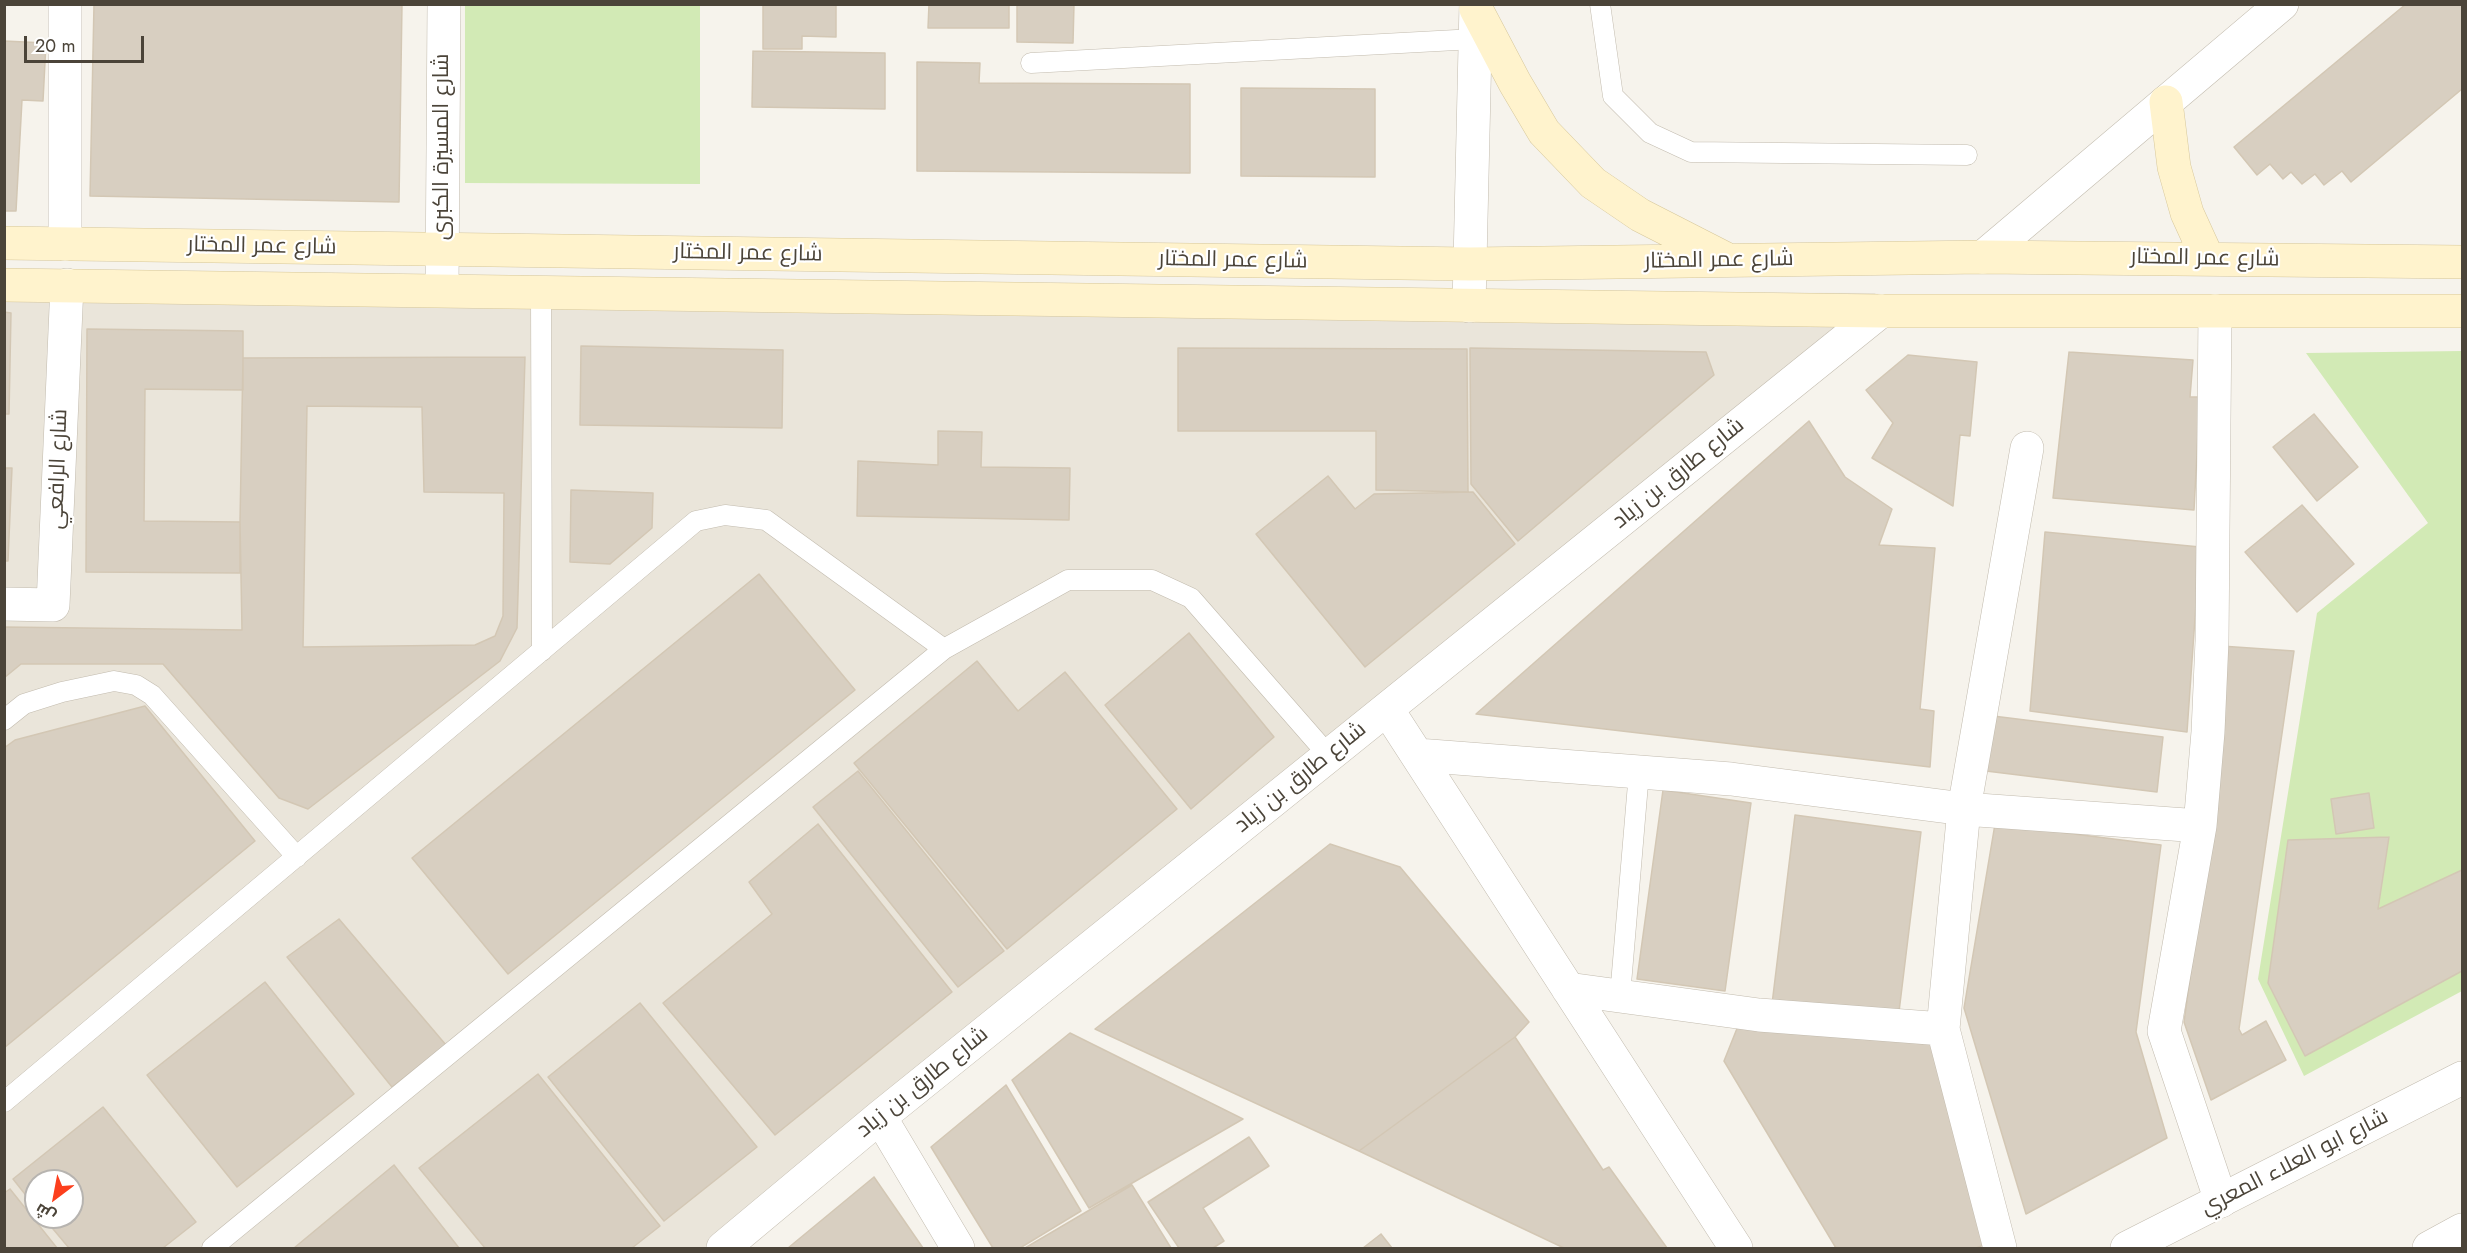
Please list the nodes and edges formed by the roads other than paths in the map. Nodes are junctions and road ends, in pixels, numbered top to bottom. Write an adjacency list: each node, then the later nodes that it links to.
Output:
1 (65, 4): 10 (street)
2 (444, 4): 11 (street, شارع المسيرة الكبرى)
3 (1600, 4): 8 (lane)
4 (2282, 4): 7 (street)
5 (1476, 18): 6 (lane); 14 (main road); 16 (street)
6 (1031, 63)
7 (2166, 102): 12 (street); 13 (main road)
8 (1967, 155)
9 (4, 243): 10 (main road, شارع عمر المختار)
10 (65, 244): 11 (main road, شارع عمر المختار)
11 (443, 249): 16 (main road, شارع عمر المختار); 19 (street, شارع المسيرة الكبرى)
12 (1983, 257): 13 (main road, شارع عمر المختار); 14 (main road, شارع عمر المختار)
13 (2208, 259): 15 (main road, شارع عمر المختار)
14 (1730, 261): 16 (main road, شارع عمر المختار)
15 (2463, 262)
16 (1470, 264): 21 (street)
17 (4, 285): 18 (main road, شارع عمر المختار)
18 (67, 285): 19 (main road, شارع عمر المختار); 26 (street, شارع الرافعي)
19 (442, 290): 20 (main road, شارع عمر المختار)
20 (541, 292): 21 (main road, شارع عمر المختار); 28 (lane)
21 (1469, 306): 22 (main road, شارع عمر المختار)
22 (1881, 311): 24 (main road, شارع عمر المختار); 29 (street, شارع طارق بن زياد)
23 (2463, 311): 24 (main road, شارع عمر المختار)
24 (2215, 312): 35 (street)
25 (2027, 448): 34 (street)
26 (4, 604)
27 (944, 649): 28 (lane); 32 (lane); 45 (lane)
28 (542, 651): 36 (lane)
29 (1388, 709): 31 (street); 32 (street, شارع طارق بن زياد)
30 (4, 720): 36 (lane)
31 (1418, 755): 33 (street); 37 (street)
32 (1329, 756): 42 (street, شارع طارق بن زياد)
33 (1639, 772): 34 (street); 38 (lane)
34 (1964, 809): 35 (street); 39 (street)
35 (2200, 826): 43 (street)
36 (297, 857): 41 (lane)
37 (1568, 988): 38 (street); 48 (street)
38 (1620, 996): 39 (street)
39 (1943, 1029): 49 (street)
40 (2463, 1077): 43 (street, شارع ابو العلاء المعري)
41 (4, 1102)
42 (880, 1117): 46 (street, شارع طارق بن زياد); 47 (street)
43 (2221, 1200): 50 (street, شارع ابو العلاء المعري)
44 (2463, 1230): 51 (street)
45 (212, 1248)
46 (723, 1248)
47 (958, 1248)
48 (1736, 1248)
49 (2000, 1248)
50 (2127, 1248)
51 (2429, 1248)

